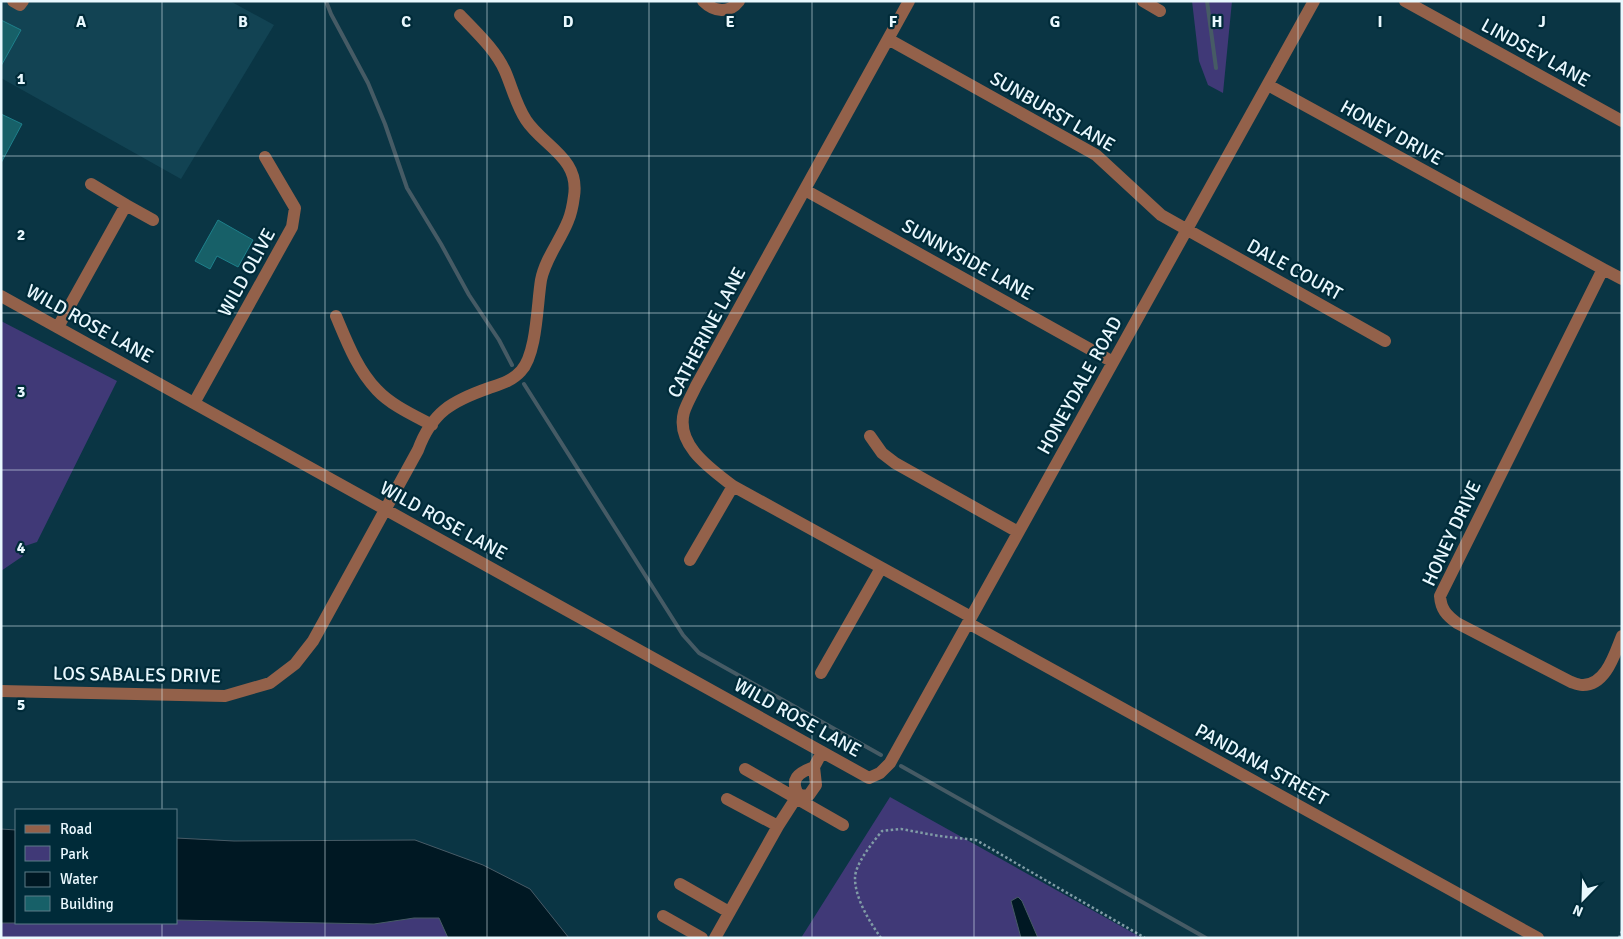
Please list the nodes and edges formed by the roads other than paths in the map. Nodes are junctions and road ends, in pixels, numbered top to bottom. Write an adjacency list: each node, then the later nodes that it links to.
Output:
1 (13, 1): 2 (street)
2 (23, 1)
3 (703, 1): 4 (street)
4 (739, 1)
5 (909, 1): 11 (street, CATHERINE LANE)
6 (1143, 1): 9 (street)
7 (1314, 1): 12 (street, HONEYDALE ROAD)
8 (1405, 1): 13 (street, LINDSEY LANE)
9 (1160, 11)
10 (460, 16): 28 (street, LOS SABALES DRIVE)
11 (888, 39): 16 (street, CATHERINE LANE); 19 (street, SUNBURST LANE)
12 (1268, 85): 19 (street, HONEYDALE ROAD); 20 (street, HONEY DRIVE)
13 (1622, 121)
14 (265, 156): 27 (street, WILD OLIVE)
15 (91, 184): 17 (street)
16 (805, 190): 26 (street, SUNNYSIDE LANE); 30 (street, CATHERINE LANE)
17 (126, 205): 18 (street); 24 (street)
18 (153, 220)
19 (1186, 231): 25 (street, DALE COURT); 26 (street, HONEYDALE ROAD)
20 (1603, 269): 21 (street, HONEY DRIVE); 36 (street, HONEY DRIVE)
21 (1622, 279)
22 (1, 296): 24 (street, WILD ROSE LANE)
23 (336, 316): 28 (street)
24 (58, 327): 27 (street, WILD ROSE LANE)
25 (1385, 341)
26 (1113, 362): 32 (street, HONEYDALE ROAD)
27 (194, 403): 31 (street, WILD ROSE LANE)
28 (432, 424): 31 (street, LOS SABALES DRIVE)
29 (870, 436): 32 (street)
30 (733, 486): 33 (street); 34 (street, CATHERINE LANE)
31 (384, 509): 38 (street, LOS SABALES DRIVE); 39 (street, WILD ROSE LANE)
32 (1018, 532): 35 (street, HONEYDALE ROAD)
33 (690, 560)
34 (881, 568): 35 (street, CATHERINE LANE); 37 (street)
35 (969, 620): 42 (street, HONEYDALE ROAD); 52 (street, PANDANA STREET)
36 (1622, 636)
37 (821, 673)
38 (1, 691)
39 (822, 752): 40 (street); 42 (street, WILD ROSE LANE)
40 (814, 767): 43 (street); 43 (street)
41 (745, 769): 43 (street)
42 (868, 778)
43 (798, 797): 45 (street); 46 (street)
44 (727, 799): 46 (street)
45 (843, 825)
46 (778, 826): 48 (street)
47 (680, 884): 48 (street)
48 (729, 912): 51 (street)
49 (663, 916): 50 (street)
50 (702, 938)
51 (714, 938)
52 (1538, 938)

